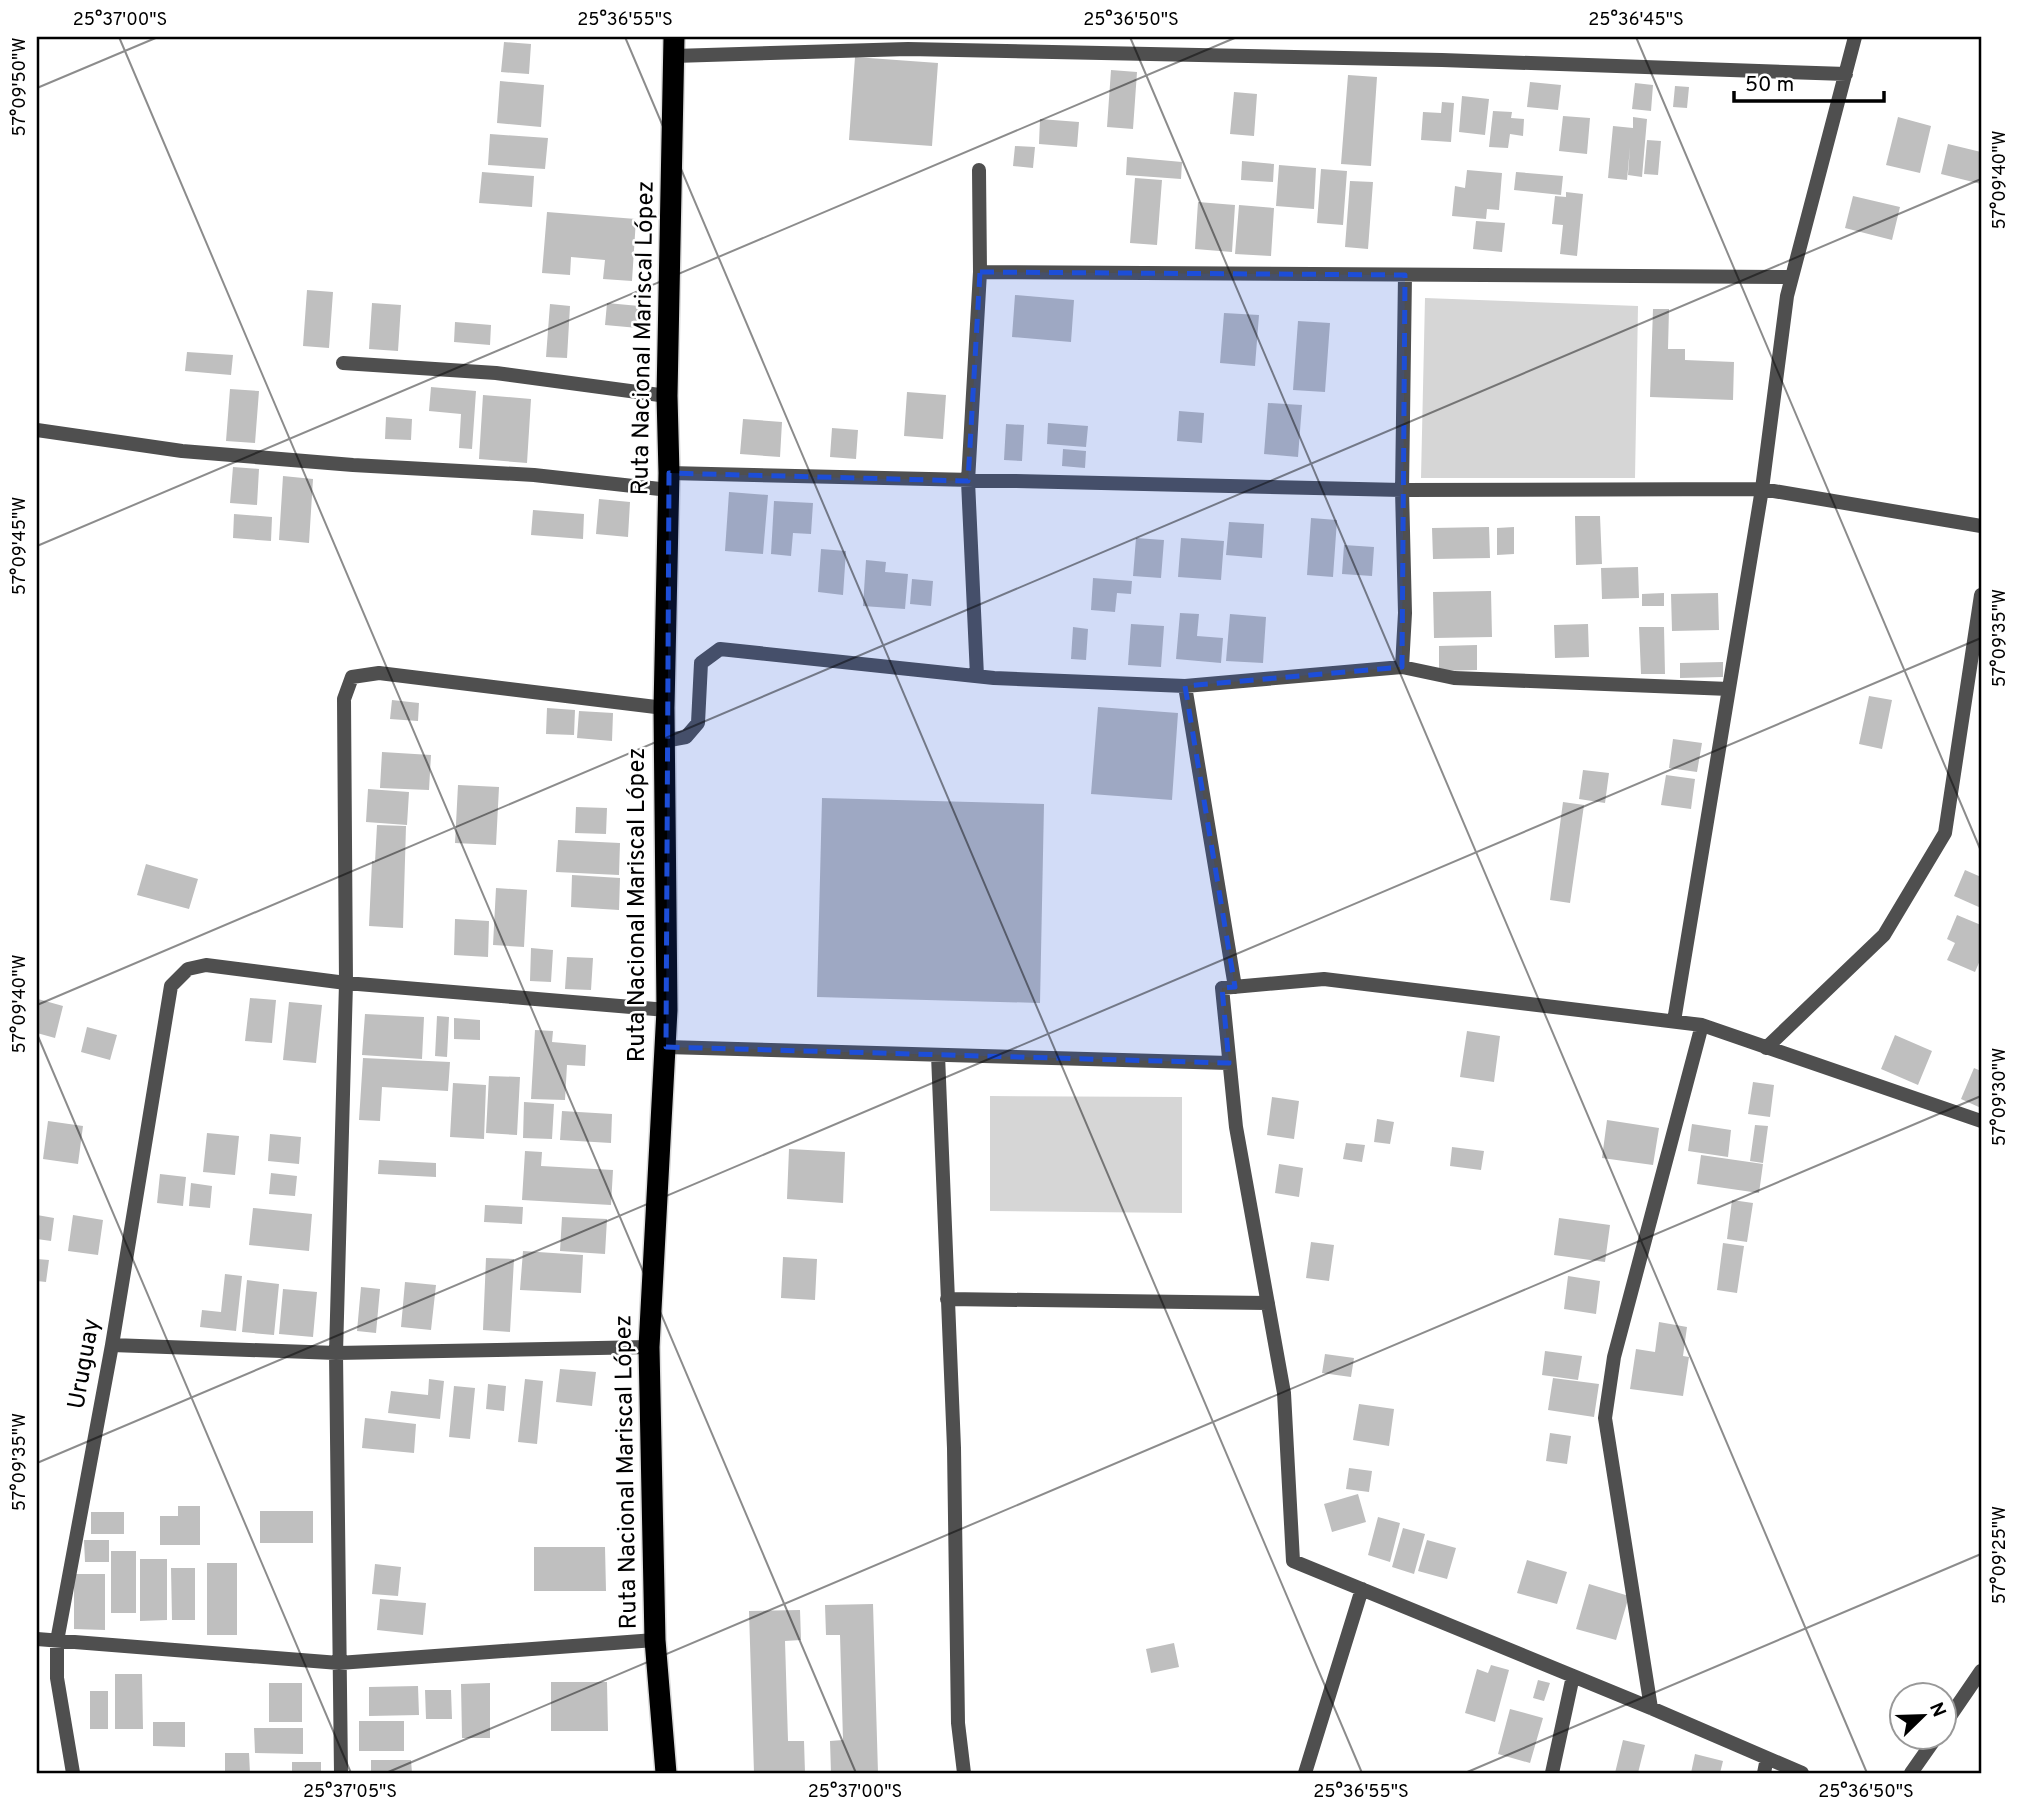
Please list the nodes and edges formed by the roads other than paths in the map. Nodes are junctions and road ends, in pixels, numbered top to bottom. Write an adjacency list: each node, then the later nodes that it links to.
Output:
1 (1855, 37): 3 (street)
2 (674, 47): 3 (street); 9 (highway, Ruta Nacional Mariscal López)
3 (1846, 74): 7 (street)
4 (979, 170): 5 (street)
5 (980, 272): 6 (street); 12 (street)
6 (1405, 275): 7 (street); 14 (street)
7 (1792, 277): 13 (street)
8 (343, 363): 9 (street)
9 (667, 396): 11 (highway, Ruta Nacional Mariscal López)
10 (37, 430): 11 (street)
11 (669, 481): 12 (street); 21 (highway, Ruta Nacional Mariscal López)
12 (968, 481): 14 (street); 18 (street)
13 (1762, 489): 14 (street); 15 (street); 20 (street)
14 (1402, 490): 17 (street)
15 (1981, 526)
16 (1981, 595): 29 (street)
17 (1402, 667): 19 (street); 20 (street)
18 (977, 676): 19 (street); 22 (street)
19 (1185, 687): 24 (street)
20 (1729, 689): 26 (street)
21 (664, 708): 22 (highway, Ruta Nacional Mariscal López); 23 (street)
22 (664, 741): 25 (highway, Ruta Nacional Mariscal López)
23 (346, 983): 25 (street); 35 (street, Uruguay); 37 (street)
24 (1235, 987): 26 (street); 31 (street)
25 (667, 1010): 28 (highway, Ruta Nacional Mariscal López)
26 (1674, 1021): 27 (street)
27 (1702, 1025): 29 (street); 46 (street)
28 (666, 1046): 30 (street); 36 (highway, Ruta Nacional Mariscal López)
29 (1766, 1048): 32 (street)
30 (937, 1055): 31 (street); 33 (street)
31 (1230, 1063): 34 (street)
32 (1981, 1121)
33 (947, 1299): 34 (street); 52 (street)
34 (1268, 1303): 38 (street)
35 (113, 1345): 37 (street); 41 (street, Uruguay)
36 (649, 1347): 37 (street); 40 (highway, Ruta Nacional Mariscal López)
37 (335, 1353): 42 (street)
38 (1362, 1589): 44 (street); 53 (street)
39 (37, 1639): 41 (street)
40 (656, 1640): 42 (street); 51 (highway, Ruta Nacional Mariscal López)
41 (57, 1641): 42 (street); 49 (street, Uruguay)
42 (339, 1663): 50 (street)
43 (1981, 1671): 45 (street)
44 (1573, 1676): 46 (street); 54 (street)
45 (1958, 1705)
46 (1651, 1708): 48 (street)
47 (1928, 1750): 57 (street)
48 (1767, 1758): 55 (street); 56 (street)
49 (73, 1773)
50 (341, 1773)
51 (666, 1773)
52 (964, 1773)
53 (1305, 1773)
54 (1552, 1773)
55 (1764, 1773)
56 (1802, 1773)
57 (1912, 1773)

